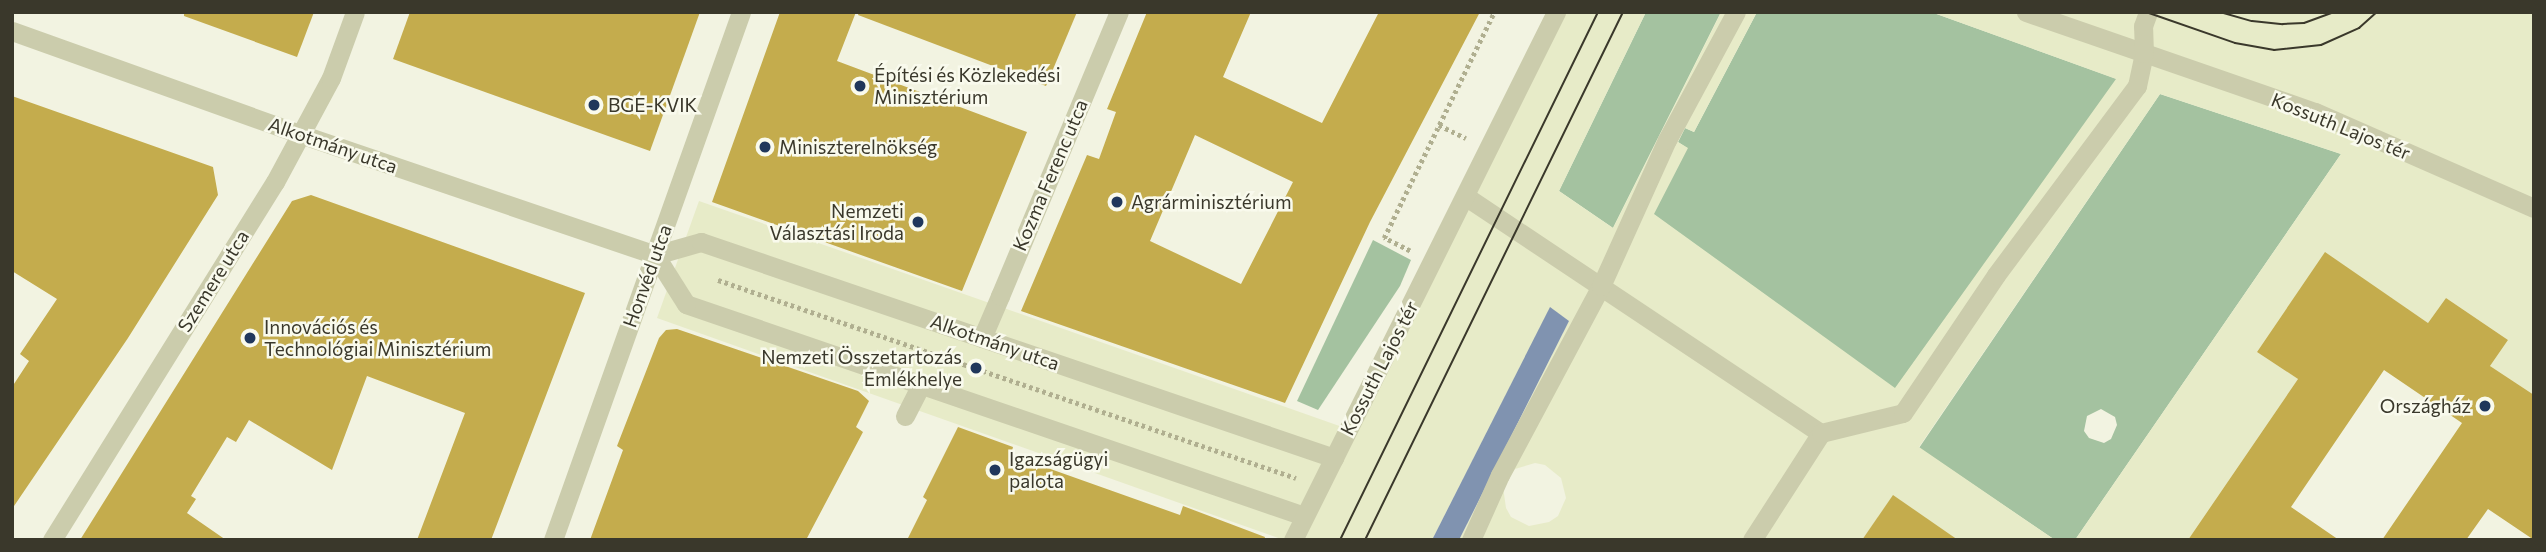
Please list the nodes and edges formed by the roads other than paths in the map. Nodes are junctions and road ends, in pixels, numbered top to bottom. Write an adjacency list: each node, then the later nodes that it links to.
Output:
1 (355, 12): 10 (street, Szemere utca)
2 (741, 12): 13 (street, Honvéd utca)
3 (1119, 12): 15 (street, Kozma Ferenc utca)
4 (1556, 12): 11 (street, Kossuth Lajos tér)
5 (1736, 12): 14 (street)
6 (2026, 12): 9 (street, Kossuth Lajos tér)
7 (2148, 12): 9 (street)
8 (12, 31): 10 (street, Alkotmány utca)
9 (2144, 53): 12 (street, Kossuth Lajos tér); 18 (street)
10 (300, 134): 13 (street, Alkotmány utca); 21 (street, Szemere utca)
11 (1465, 196): 14 (street); 19 (street, Kossuth Lajos tér)
12 (2534, 208)
13 (655, 255): 15 (street, Alkotmány utca); 16 (street); 22 (street, Honvéd utca)
14 (1601, 285): 18 (street); 24 (street)
15 (982, 338): 19 (street, Alkotmány utca)
16 (921, 385): 17 (street); 20 (street)
17 (905, 416)
18 (1821, 433): 25 (street)
19 (1334, 458): 20 (street, Kossuth Lajos tér)
20 (1304, 516): 23 (street, Kossuth Lajos tér)
21 (52, 540)
22 (553, 540)
23 (1293, 540)
24 (1471, 540)
25 (1752, 540)

